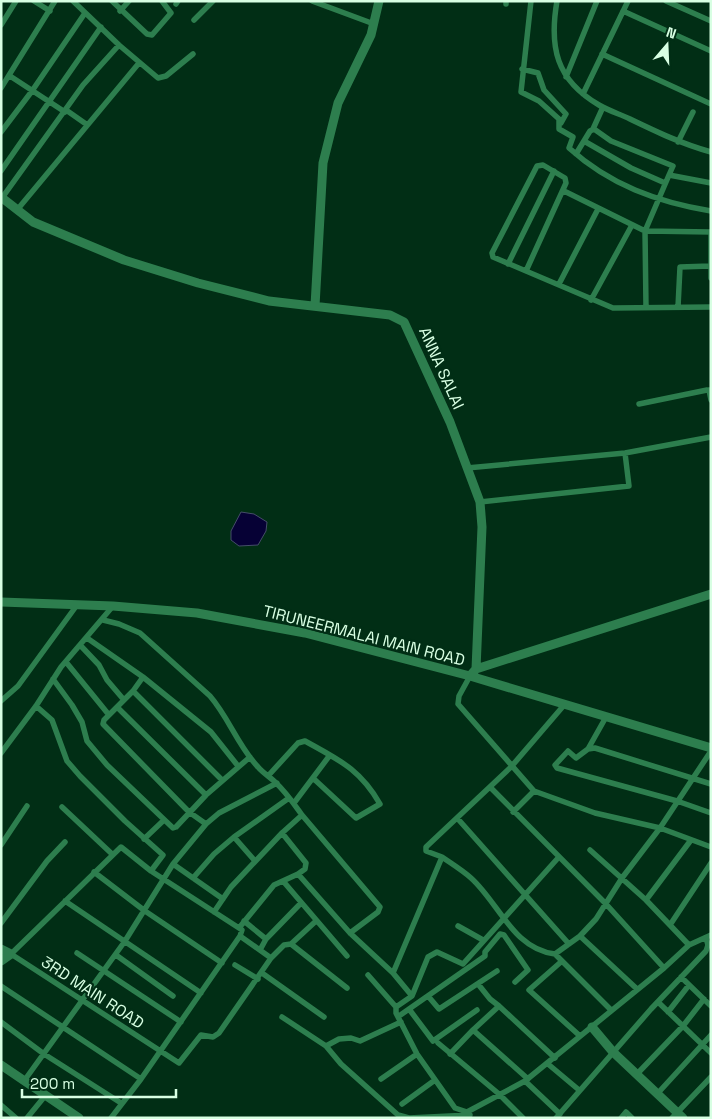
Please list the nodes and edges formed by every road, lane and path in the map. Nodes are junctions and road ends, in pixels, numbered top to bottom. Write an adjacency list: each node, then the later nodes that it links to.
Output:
1 (16, 1): 23 (street)
2 (34, 1): 16 (street)
3 (55, 1): 16 (street)
4 (73, 1): 19 (street)
5 (112, 1): 17 (street)
6 (128, 1): 17 (street)
7 (162, 1): 17 (street)
8 (213, 1): 20 (street)
9 (312, 1): 22 (street)
10 (379, 1): 22 (street)
11 (531, 1): 30 (street)
12 (557, 1): 32 (street)
13 (597, 1): 32 (street)
14 (628, 1): 18 (street)
15 (666, 1): 21 (street)
16 (50, 11): 31 (street)
17 (120, 11)
18 (623, 11): 26 (street); 28 (street)
19 (85, 13): 24 (street); 34 (street)
20 (194, 20)
21 (711, 20)
22 (374, 24): 69 (street)
23 (1, 25)
24 (101, 27): 25 (street); 36 (street)
25 (119, 45): 29 (street); 39 (street)
26 (711, 51)
27 (193, 54): 29 (street)
28 (602, 54): 35 (street); 37 (street)
29 (138, 62): 42 (street)
30 (522, 69): 41 (street); 41 (street)
31 (10, 76): 33 (street); 34 (street)
32 (566, 77): 35 (street)
33 (1, 88)
34 (32, 91): 36 (street); 44 (street)
35 (582, 94): 38 (street)
36 (48, 101): 39 (street); 49 (street)
37 (711, 104)
38 (602, 107): 43 (street); 46 (street)
39 (65, 111): 42 (street); 55 (street)
40 (692, 112): 46 (street)
41 (561, 123): 48 (street)
42 (86, 124): 58 (street)
43 (592, 129): 45 (street); 51 (street)
44 (1, 132)
45 (584, 141): 48 (street); 53 (street)
46 (678, 142): 47 (street)
47 (711, 152)
48 (576, 154): 56 (street)
49 (1, 171)
50 (554, 171): 54 (street); 63 (street); 63 (street)
51 (669, 175): 52 (street); 53 (street)
52 (711, 182)
53 (665, 183): 56 (street)
54 (564, 191): 57 (street); 65 (street)
55 (1, 197): 58 (street, ANNA SALAI)
56 (660, 201): 59 (street); 61 (street)
57 (598, 209): 60 (street); 67 (street)
58 (17, 210): 69 (street, ANNA SALAI)
59 (711, 211)
60 (632, 225): 61 (street); 68 (street)
61 (645, 231): 62 (street); 72 (street)
62 (711, 232): 64 (street)
63 (508, 264): 65 (street)
64 (710, 266): 66 (street); 70 (street)
65 (526, 271): 67 (street)
66 (711, 278)
67 (559, 284): 68 (street)
68 (591, 300): 72 (street)
69 (315, 306): 78 (street, ANNA SALAI)
70 (678, 307): 71 (street); 72 (street)
71 (711, 307)
72 (646, 308)
73 (709, 390): 74 (street); 75 (street)
74 (711, 400)
75 (640, 404)
76 (711, 437): 77 (street)
77 (625, 453): 78 (street); 79 (street)
78 (467, 468): 79 (street, ANNA SALAI)
79 (480, 502): 88 (street, ANNA SALAI)
80 (711, 594): 88 (street)
81 (1, 602): 82 (street, TIRUNEERMALAI MAIN ROAD)
82 (78, 605): 83 (street, TIRUNEERMALAI MAIN ROAD); 92 (street)
83 (113, 606): 84 (street); 88 (street, TIRUNEERMALAI MAIN ROAD)
84 (103, 620): 85 (street); 103 (street)
85 (87, 638): 86 (street); 89 (street)
86 (81, 646): 87 (street); 93 (street)
87 (66, 662): 90 (street); 97 (street)
88 (473, 672): 94 (street, TIRUNEERMALAI MAIN ROAD); 105 (street)
89 (143, 677): 91 (street); 104 (street)
90 (53, 679): 95 (street); 124 (street)
91 (133, 691): 93 (street); 109 (street)
92 (1, 700)
93 (124, 700): 96 (street)
94 (565, 704): 98 (street, TIRUNEERMALAI MAIN ROAD); 105 (street)
95 (36, 706): 101 (street); 129 (street)
96 (117, 708): 97 (street); 114 (street)
97 (109, 715): 119 (street)
98 (606, 717): 99 (street); 100 (street, TIRUNEERMALAI MAIN ROAD)
99 (588, 749): 107 (street); 116 (street)
100 (711, 749): 107 (street)
101 (1, 753)
102 (330, 755): 106 (street); 108 (street); 108 (street)
103 (250, 757): 104 (street); 106 (street)
104 (238, 766): 109 (street)
105 (512, 767): 112 (street); 113 (street)
106 (268, 776): 110 (street)
107 (692, 778): 111 (street); 116 (street)
108 (314, 779): 115 (street)
109 (222, 780): 114 (street)
110 (277, 783): 115 (street); 125 (street)
111 (711, 784)
112 (491, 788): 120 (street); 123 (street)
113 (534, 791): 120 (street); 126 (street)
114 (206, 795): 119 (street)
115 (292, 801): 122 (street); 128 (street)
116 (677, 801): 121 (street); 126 (street)
117 (28, 806): 132 (street)
118 (62, 807): 135 (street)
119 (189, 812): 124 (street); 125 (street)
120 (513, 812): 137 (street)
121 (711, 813)
122 (302, 815): 127 (street); 163 (street)
123 (458, 818): 136 (street); 148 (street)
124 (164, 820): 129 (street)
125 (206, 824): 140 (street)
126 (660, 828): 130 (street); 145 (street)
127 (282, 833): 138 (street); 143 (street)
128 (234, 837): 138 (street); 144 (street)
129 (144, 839): 141 (street)
130 (691, 840): 133 (street); 150 (street)
131 (65, 842): 159 (street)
132 (1, 845)
133 (711, 847)
134 (590, 850): 145 (street)
135 (112, 854): 141 (street); 142 (street)
136 (442, 857): 156 (street); 188 (street)
137 (558, 858): 148 (street); 153 (street)
138 (255, 861): 149 (street)
139 (711, 863): 160 (street)
140 (173, 864): 144 (street); 146 (street)
141 (150, 871): 146 (street)
142 (94, 872): 151 (street); 154 (street)
143 (298, 874): 147 (street); 163 (street)
144 (193, 878): 149 (street)
145 (622, 878): 150 (street); 153 (street)
146 (164, 880): 154 (street); 155 (street)
147 (283, 881): 152 (street); 157 (street)
148 (525, 894): 156 (street); 171 (street)
149 (222, 899): 155 (street)
150 (646, 900): 160 (street)
151 (65, 901): 169 (street); 176 (street)
152 (301, 903): 158 (street); 167 (street)
153 (606, 904): 165 (street); 185 (street)
154 (145, 911): 169 (street); 183 (street)
155 (214, 912): 162 (street)
156 (504, 918): 168 (street); 177 (street)
157 (244, 921): 162 (street); 167 (street)
158 (316, 921): 170 (street); 179 (street)
159 (1, 923)
160 (670, 925): 172 (street)
161 (458, 926): 168 (street)
162 (239, 928): 164 (street)
163 (350, 933): 188 (street)
164 (240, 936): 174 (street); 183 (street)
165 (580, 936): 171 (street); 197 (street)
166 (709, 936): 172 (street); 191 (street)
167 (266, 939): 174 (street)
168 (483, 940): 200 (street)
169 (126, 941): 178 (street); 198 (street)
170 (291, 944): 180 (street); 196 (street)
171 (569, 944): 177 (street)
172 (689, 945): 185 (street)
173 (1, 949): 176 (street)
174 (260, 950): 180 (street)
175 (77, 953): 186 (street)
176 (11, 954): 181 (street); 203 (street, 3RD MAIN ROAD)
177 (555, 954): 182 (street)
178 (116, 955): 186 (street); 199 (street)
179 (347, 956)
180 (272, 958): 190 (street)
181 (1, 961)
182 (562, 961): 210 (street); 222 (street)
183 (222, 963): 198 (street)
184 (235, 964): 190 (street)
185 (664, 968): 197 (street)
186 (105, 971): 203 (street); 216 (street)
187 (497, 972): 193 (street)
188 (393, 973): 200 (street)
189 (368, 975): 207 (street)
190 (260, 976): 213 (street); 227 (street, 3RD MAIN ROAD)
191 (681, 977): 194 (street); 204 (street)
192 (515, 982): 201 (street)
193 (478, 984): 201 (street); 205 (street)
194 (689, 985): 202 (street); 211 (street)
195 (1, 986): 219 (street)
196 (347, 988)
197 (637, 989): 210 (street)
198 (201, 993): 216 (street)
199 (173, 996)
200 (412, 996): 207 (street)
201 (428, 996): 208 (street)
202 (704, 999): 206 (street); 217 (street)
203 (82, 1001): 219 (street); 227 (street, 3RD MAIN ROAD)
204 (658, 1002): 211 (street); 226 (street)
205 (499, 1006): 220 (street); 232 (street)
206 (711, 1006)
207 (396, 1007): 214 (street)
208 (409, 1009): 209 (street); 214 (street)
209 (477, 1010)
210 (611, 1010): 218 (street)
211 (668, 1012): 217 (street)
212 (282, 1017): 225 (street)
213 (324, 1017)
214 (400, 1019): 225 (street); 230 (street)
215 (1, 1022): 229 (street)
216 (181, 1022): 227 (street)
217 (683, 1026): 224 (street); 235 (street)
218 (592, 1027): 222 (street); 226 (street)
219 (64, 1029): 229 (street); 237 (street)
220 (473, 1030): 231 (street); 240 (street)
221 (711, 1035): 224 (street)
222 (580, 1036): 232 (street)
223 (438, 1043): 231 (street)
224 (702, 1045): 228 (street); 243 (street)
225 (326, 1046): 249 (street)
226 (613, 1052): 235 (street); 242 (street)
227 (160, 1053): 237 (street)
228 (711, 1053)
229 (44, 1054): 241 (street); 246 (street)
230 (416, 1054): 238 (street); 239 (street)
231 (450, 1054): 244 (street)
232 (555, 1058): 233 (street)
233 (548, 1064): 240 (street); 242 (street)
234 (1, 1065): 241 (street)
235 (637, 1074): 243 (street)
236 (711, 1076): 251 (street)
237 (142, 1079): 246 (street)
238 (380, 1079)
239 (435, 1080): 247 (street); 249 (street)
240 (527, 1080): 244 (street); 250 (street)
241 (24, 1081): 245 (street)
242 (579, 1090): 250 (street)
243 (658, 1093): 251 (street)
244 (499, 1094): 249 (street); 256 (street)
245 (45, 1096): 253 (street); 254 (street)
246 (121, 1104): 255 (street)
247 (402, 1104)
248 (1, 1105): 252 (street)
249 (470, 1115)
250 (558, 1116)
251 (678, 1116)
252 (16, 1118)
253 (27, 1118)
254 (79, 1118)
255 (111, 1118)
256 (523, 1118)
257 (621, 1118): 258 (street)
258 (632, 1118)

